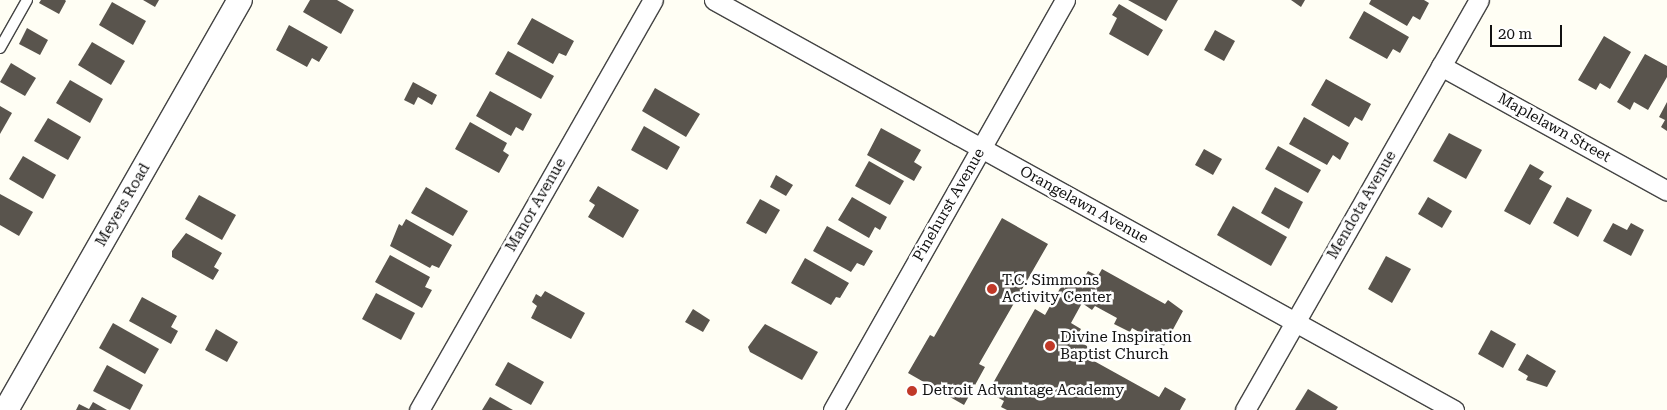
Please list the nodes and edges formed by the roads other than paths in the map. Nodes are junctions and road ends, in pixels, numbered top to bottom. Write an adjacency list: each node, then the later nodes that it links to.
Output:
1 (27, 0): 7 (lane)
2 (240, 0): 12 (street, Meyers Road)
3 (653, 0): 13 (street, Manor Avenue)
4 (714, 0): 9 (street, Orangelawn Avenue)
5 (1065, 0): 9 (street, Pinehurst Avenue)
6 (1479, 0): 8 (street, Mendota Avenue)
7 (0, 48)
8 (1441, 66): 10 (street, Maplelawn Street); 11 (street, Mendota Avenue)
9 (981, 148): 11 (street, Orangelawn Avenue); 14 (street, Pinehurst Avenue)
10 (1667, 191)
11 (1295, 322): 15 (street, Mendota Avenue); 16 (street, Orangelawn Avenue)
12 (6, 410)
13 (419, 410)
14 (833, 410)
15 (1245, 410)
16 (1454, 410)

